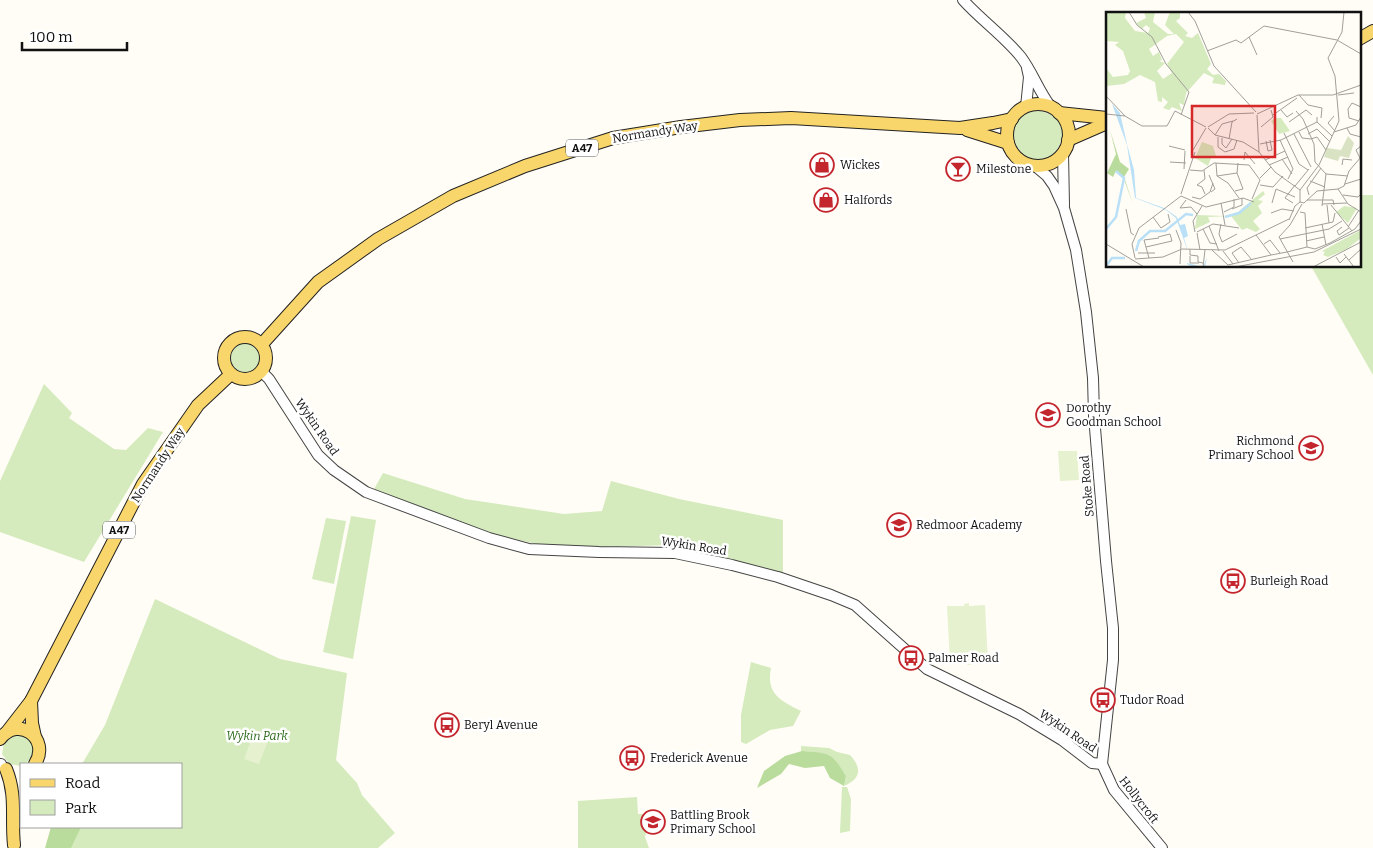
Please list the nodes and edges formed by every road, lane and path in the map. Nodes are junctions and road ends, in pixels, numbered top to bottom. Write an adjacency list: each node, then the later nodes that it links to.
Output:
1 (962, 0): 4 (street)
2 (1373, 31): 3 (main road)
3 (1360, 38)
4 (1026, 64): 5 (street); 6 (street)
5 (1026, 107): 6 (main road); 8 (main road)
6 (1055, 110): 7 (main road); 11 (main road)
7 (1106, 118)
8 (1012, 119): 10 (main road, Normandy Way / A47); 12 (main road)
9 (1106, 123): 11 (main road)
10 (960, 128): 12 (main road, Normandy Way / A47); 16 (main road, Normandy Way / A47)
11 (1068, 140): 13 (main road)
12 (1008, 143): 14 (main road)
13 (1063, 153): 14 (main road); 15 (street, Stoke Road)
14 (1035, 166): 15 (street, Stoke Road)
15 (1064, 208): 23 (street, Stoke Road)
16 (262, 344): 17 (main road); 18 (main road)
17 (262, 372): 18 (main road); 23 (street, Wykin Road)
18 (231, 374): 19 (main road, Normandy Way / A47)
19 (31, 701): 20 (main road, Normandy Way / A47); 21 (main road)
20 (2, 736): 21 (main road)
21 (35, 738): 22 (main road)
22 (36, 763)
23 (1102, 764): 28 (street, Hollycroft)
24 (2, 765): 25 (main road); 27 (main road)
25 (20, 772)
26 (22, 828): 27 (main road)
27 (14, 846)
28 (1162, 848)

